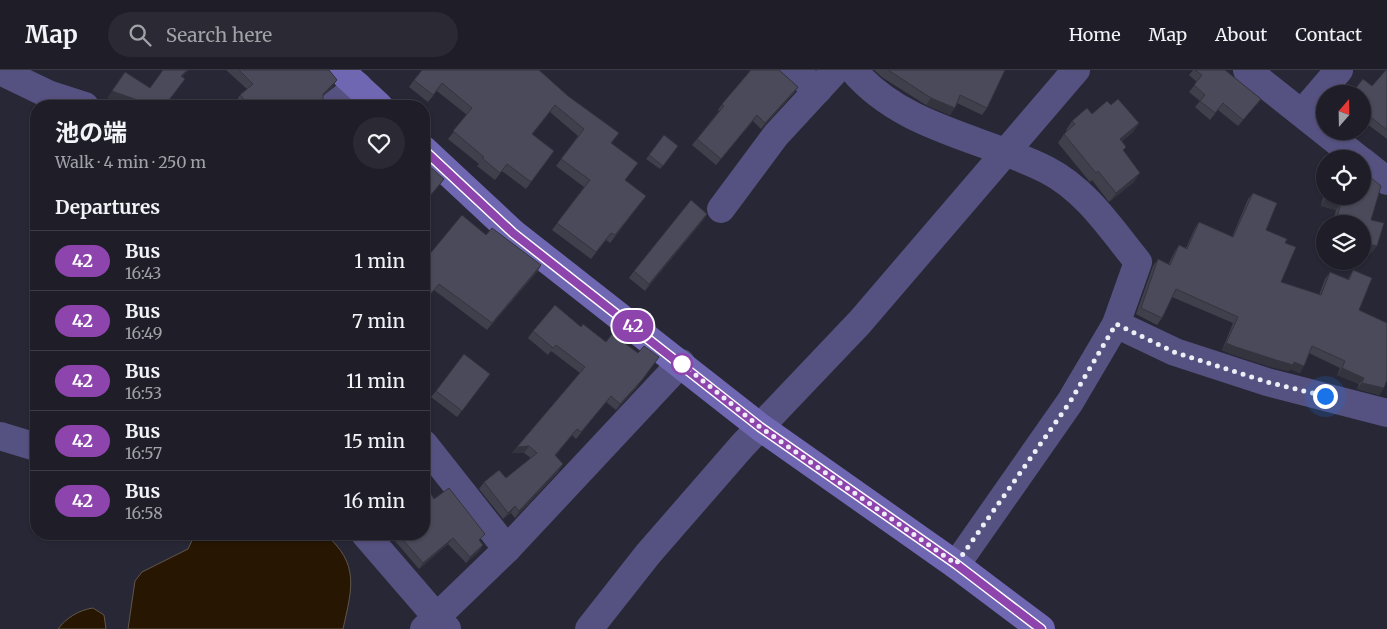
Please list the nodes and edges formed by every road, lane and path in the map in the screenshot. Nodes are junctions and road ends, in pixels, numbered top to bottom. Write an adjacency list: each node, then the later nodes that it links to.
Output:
1 (792, 70): 9 (street)
2 (836, 70): 9 (street)
3 (853, 70): 15 (street)
4 (1076, 70): 15 (street)
5 (1247, 70): 13 (street)
6 (1339, 70): 13 (street)
7 (0, 71): 10 (street)
8 (349, 78): 11 (street); 12 (main road)
9 (818, 90): 19 (street)
10 (66, 100)
11 (336, 100)
12 (373, 100)
13 (1302, 113): 14 (street)
14 (1348, 150)
15 (1004, 153): 20 (street); 23 (street)
16 (430, 156): 21 (main road)
17 (1371, 168): 18 (street)
18 (1387, 181)
19 (721, 209)
20 (1116, 324): 22 (street); 29 (street)
21 (681, 363): 23 (main road); 28 (street)
22 (1387, 413)
23 (760, 427): 29 (main road); 31 (street)
24 (0, 436): 25 (street)
25 (30, 445)
26 (430, 452): 28 (street)
27 (370, 540): 30 (street)
28 (507, 549): 30 (street)
29 (956, 564): 32 (main road)
30 (436, 625)
31 (590, 629)
32 (1041, 629)

